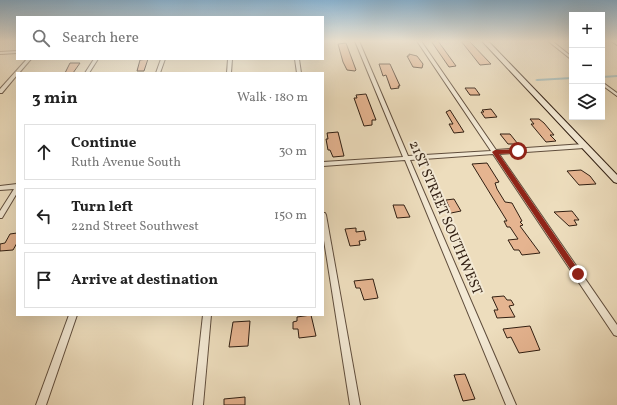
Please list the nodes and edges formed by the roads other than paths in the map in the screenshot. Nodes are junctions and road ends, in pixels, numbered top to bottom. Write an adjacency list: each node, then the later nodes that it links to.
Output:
1 (27, 60): 14 (street)
2 (95, 60): 9 (street)
3 (163, 60): 10 (street)
4 (230, 60): 11 (street)
5 (297, 60): 12 (street)
6 (365, 60): 19 (street, 21ST STREET SOUTHWEST)
7 (432, 60): 18 (street)
8 (503, 60): 17 (street)
9 (88, 72)
10 (158, 72)
11 (229, 72)
12 (300, 72)
13 (603, 84): 16 (street)
14 (2, 87): 15 (street)
15 (0, 92)
16 (617, 95)
17 (584, 146): 18 (street); 21 (street)
18 (495, 152): 19 (street); 29 (street)
19 (407, 158): 20 (street); 33 (street, 21ST STREET SOUTHWEST)
20 (324, 164)
21 (617, 180)
22 (16, 187): 23 (street)
23 (0, 188)
24 (16, 189): 25 (street)
25 (0, 216)
26 (324, 221): 32 (street)
27 (73, 316): 30 (street)
28 (206, 316): 31 (street)
29 (617, 332)
30 (41, 405)
31 (198, 405)
32 (355, 405)
33 (511, 405)

